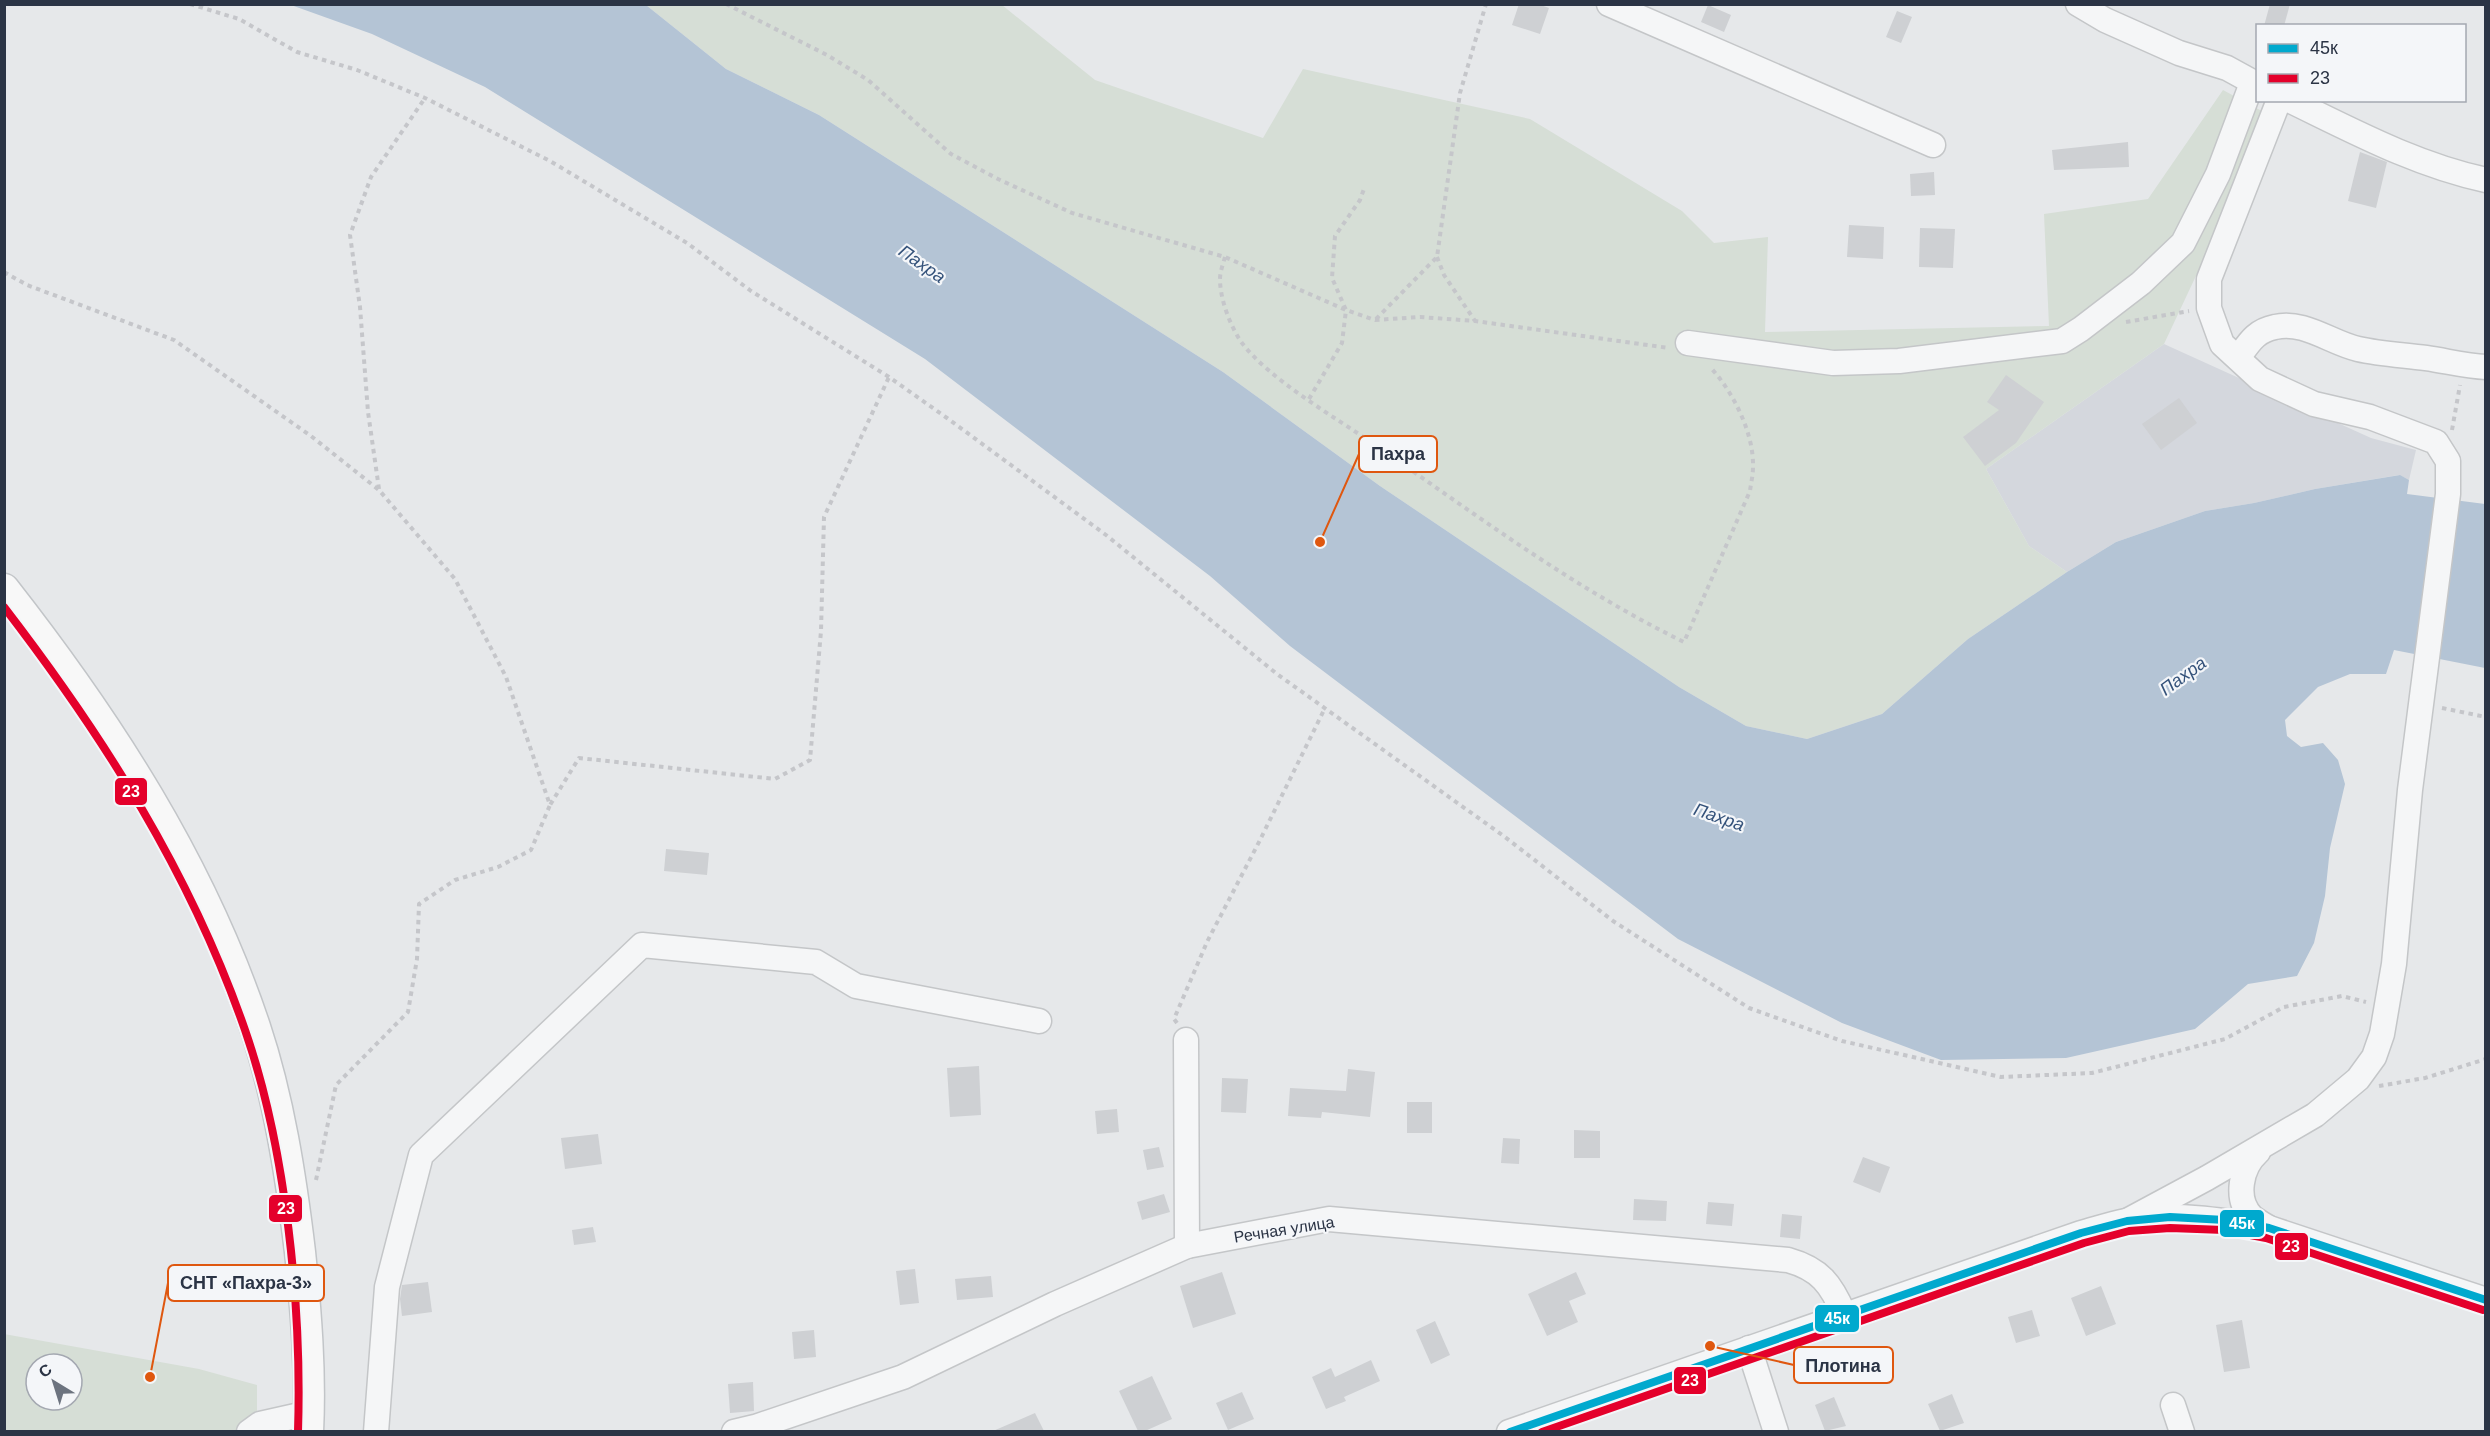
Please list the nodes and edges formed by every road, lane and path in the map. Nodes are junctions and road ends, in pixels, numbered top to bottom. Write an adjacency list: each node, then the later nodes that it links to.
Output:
1 (190, 4): 7 (path)
2 (726, 4): 13 (path)
3 (1486, 4): 14 (path)
4 (1609, 4): 10 (street)
5 (2078, 4): 6 (street)
6 (2255, 84): 21 (street)
7 (425, 98): 24 (path); 27 (path)
8 (2278, 102): 16 (street)
9 (2293, 102): 11 (street)
10 (1933, 145)
11 (2486, 180)
12 (1365, 186): 17 (path)
13 (1225, 257): 17 (path); 25 (path)
14 (1437, 257): 18 (path); 19 (path)
15 (4, 272): 27 (path)
16 (2209, 308): 20 (path); 22 (street)
17 (1346, 310): 18 (path); 25 (path)
18 (1375, 320): 19 (path)
19 (1475, 321): 21 (path)
20 (2116, 324)
21 (1688, 343): 25 (path)
22 (2238, 358): 23 (street); 26 (street)
23 (2474, 366): 26 (path)
24 (889, 377): 30 (path); 32 (path)
25 (1309, 399)
26 (2448, 461): 29 (street)
27 (379, 490): 32 (path)
28 (4, 589): 47 (main road)
29 (2421, 704): 31 (path); 33 (street)
30 (1325, 708): 33 (path); 35 (path)
31 (2486, 717)
32 (550, 805): 39 (path)
33 (2388, 1007): 37 (street)
34 (1040, 1021): 49 (street)
35 (1186, 1040): 42 (street)
36 (2486, 1059): 37 (path)
37 (2358, 1079): 38 (street)
38 (2267, 1144): 40 (street); 41 (street)
39 (315, 1184)
40 (2127, 1221): 41 (street); 44 (street)
41 (2269, 1228): 43 (street)
42 (1186, 1246): 44 (street, Речная улица); 50 (street, Речная улица)
43 (2483, 1302)
44 (1844, 1314): 45 (street)
45 (1749, 1348): 51 (street); 52 (street)
46 (2174, 1405): 53 (street)
47 (308, 1422): 48 (street)
48 (249, 1431)
49 (376, 1431)
50 (734, 1431)
51 (1509, 1431)
52 (1776, 1431)
53 (2181, 1431)

